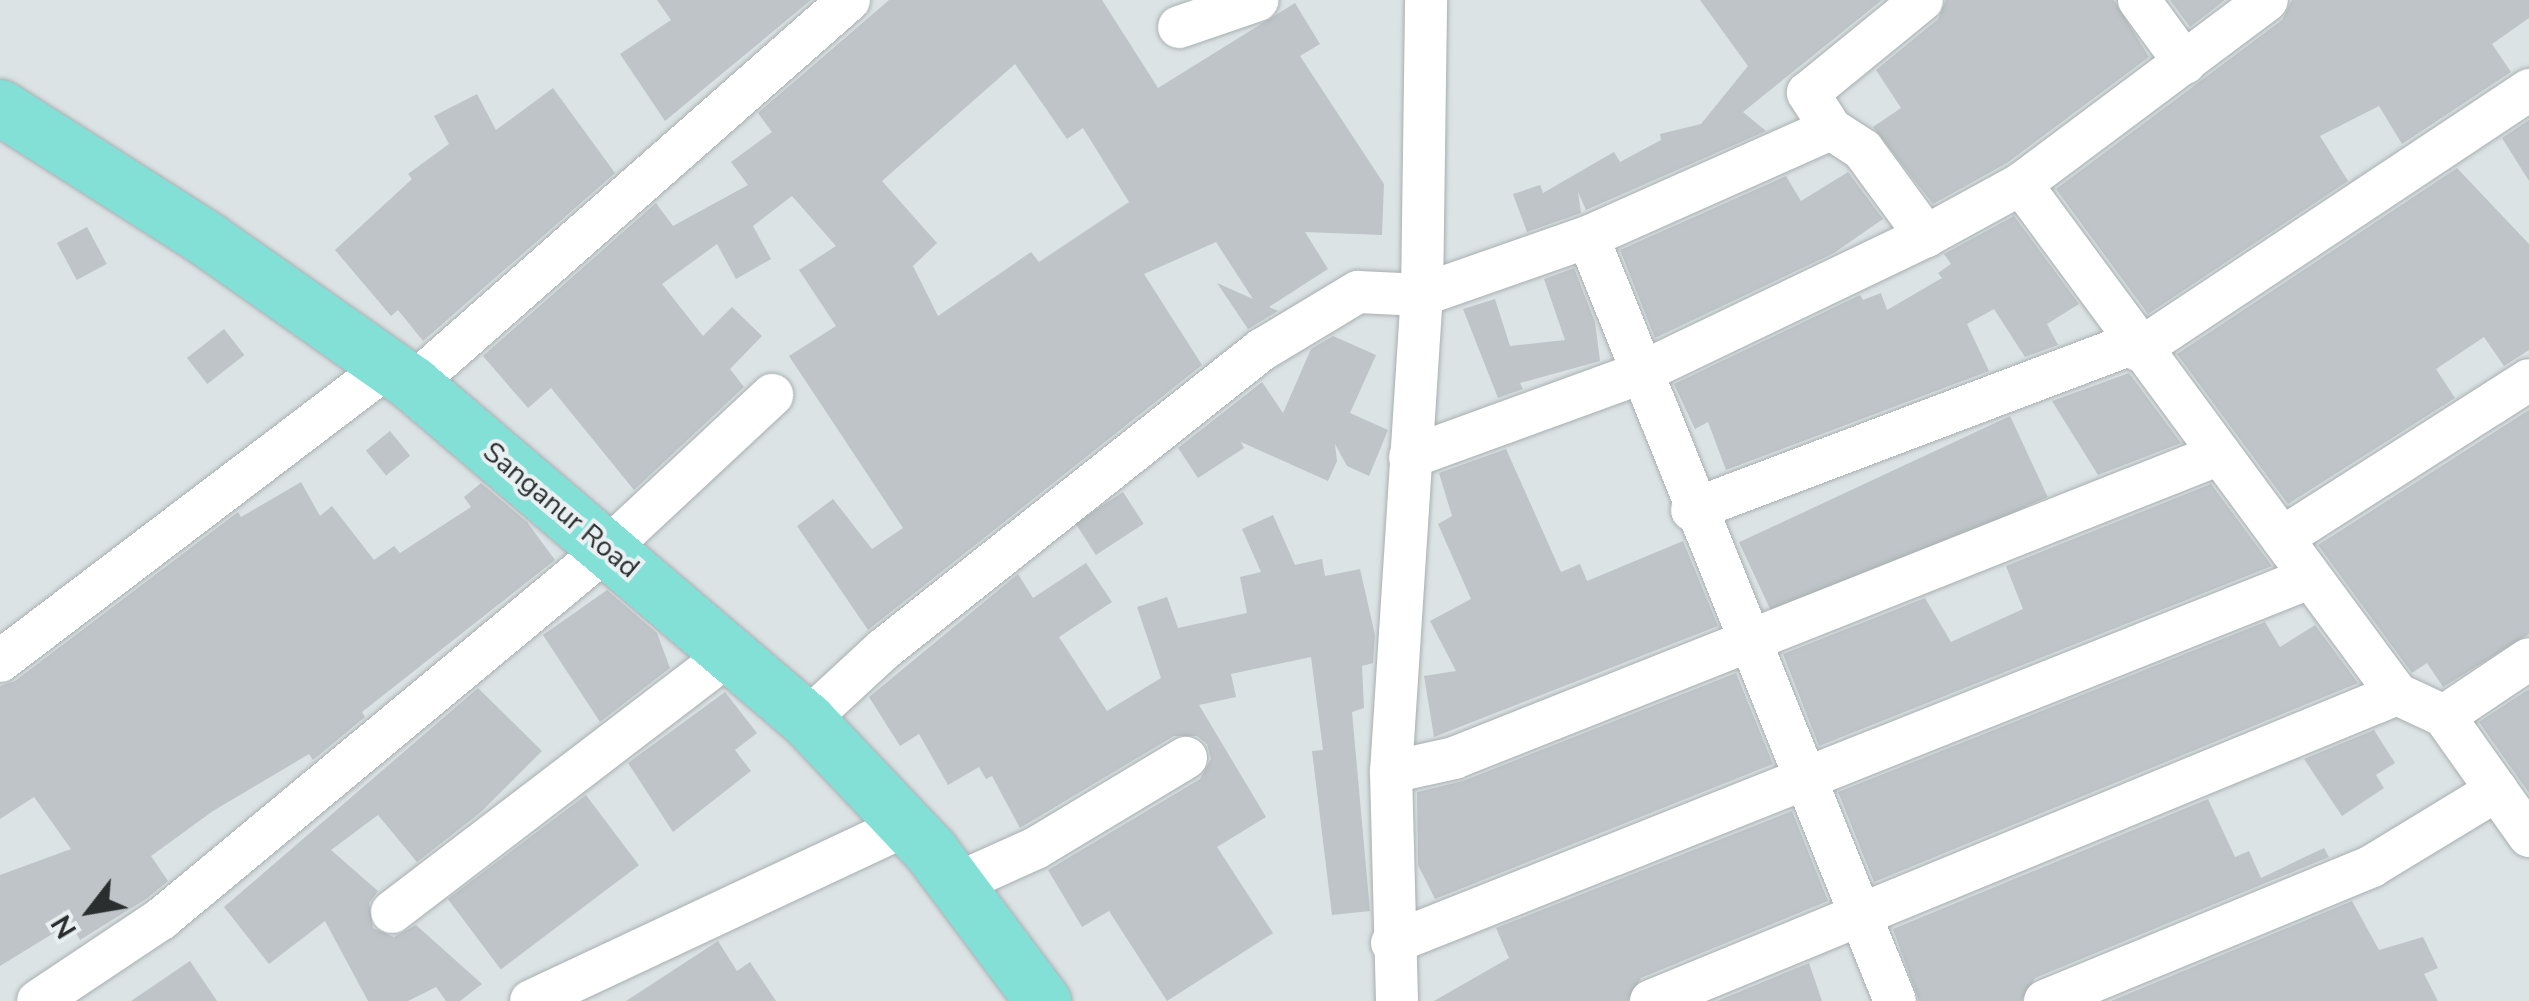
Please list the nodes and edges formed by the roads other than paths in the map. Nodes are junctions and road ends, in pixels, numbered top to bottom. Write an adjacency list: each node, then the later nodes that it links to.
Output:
1 (849, 0): 18 (street)
2 (1258, 0): 7 (street)
3 (1426, 0): 15 (street)
4 (1922, 0): 11 (street)
5 (2139, 0): 8 (street)
6 (2266, 0): 8 (street)
7 (1179, 27)
8 (2185, 63): 12 (street)
9 (2529, 90): 16 (street)
10 (0, 107): 18 (main road, Sanganur Road)
11 (1832, 129): 13 (street); 14 (street)
12 (2021, 184): 13 (street); 16 (street)
13 (1926, 236): 17 (street)
14 (1588, 238): 15 (street); 17 (street)
15 (1422, 295): 22 (street); 33 (street)
16 (2135, 346): 21 (street); 23 (street)
17 (1638, 374): 22 (street); 23 (street)
18 (401, 376): 25 (main road, Sanganur Road); 30 (street)
19 (2529, 380): 24 (street)
20 (772, 395): 25 (street)
21 (2220, 454): 24 (street); 27 (street)
22 (1410, 457): 35 (street)
23 (1692, 510): 27 (street)
24 (2282, 538): 26 (street)
25 (607, 549): 28 (main road, Sanganur Road); 44 (street)
26 (2310, 578): 31 (street); 36 (street)
27 (1751, 638): 35 (street); 36 (street)
28 (730, 654): 33 (main road, Sanganur Road); 41 (street)
29 (2529, 659): 32 (street)
30 (0, 661)
31 (2397, 694): 32 (street); 42 (street)
32 (2444, 716): 37 (street)
33 (806, 720): 38 (main road, Sanganur Road)
34 (1186, 758): 40 (street)
35 (1391, 772): 43 (street)
36 (1801, 778): 42 (street); 43 (street)
37 (2497, 790): 39 (street); 50 (street)
38 (907, 826): 40 (main road, Sanganur Road); 45 (street)
39 (2529, 836)
40 (956, 884): 46 (main road, Sanganur Road)
41 (392, 912)
42 (1859, 919): 48 (street); 49 (street)
43 (1392, 943): 47 (street)
44 (38, 1001)
45 (531, 1001)
46 (1043, 1001)
47 (1397, 1001)
48 (1652, 1001)
49 (1895, 1001)
50 (2045, 1001)

